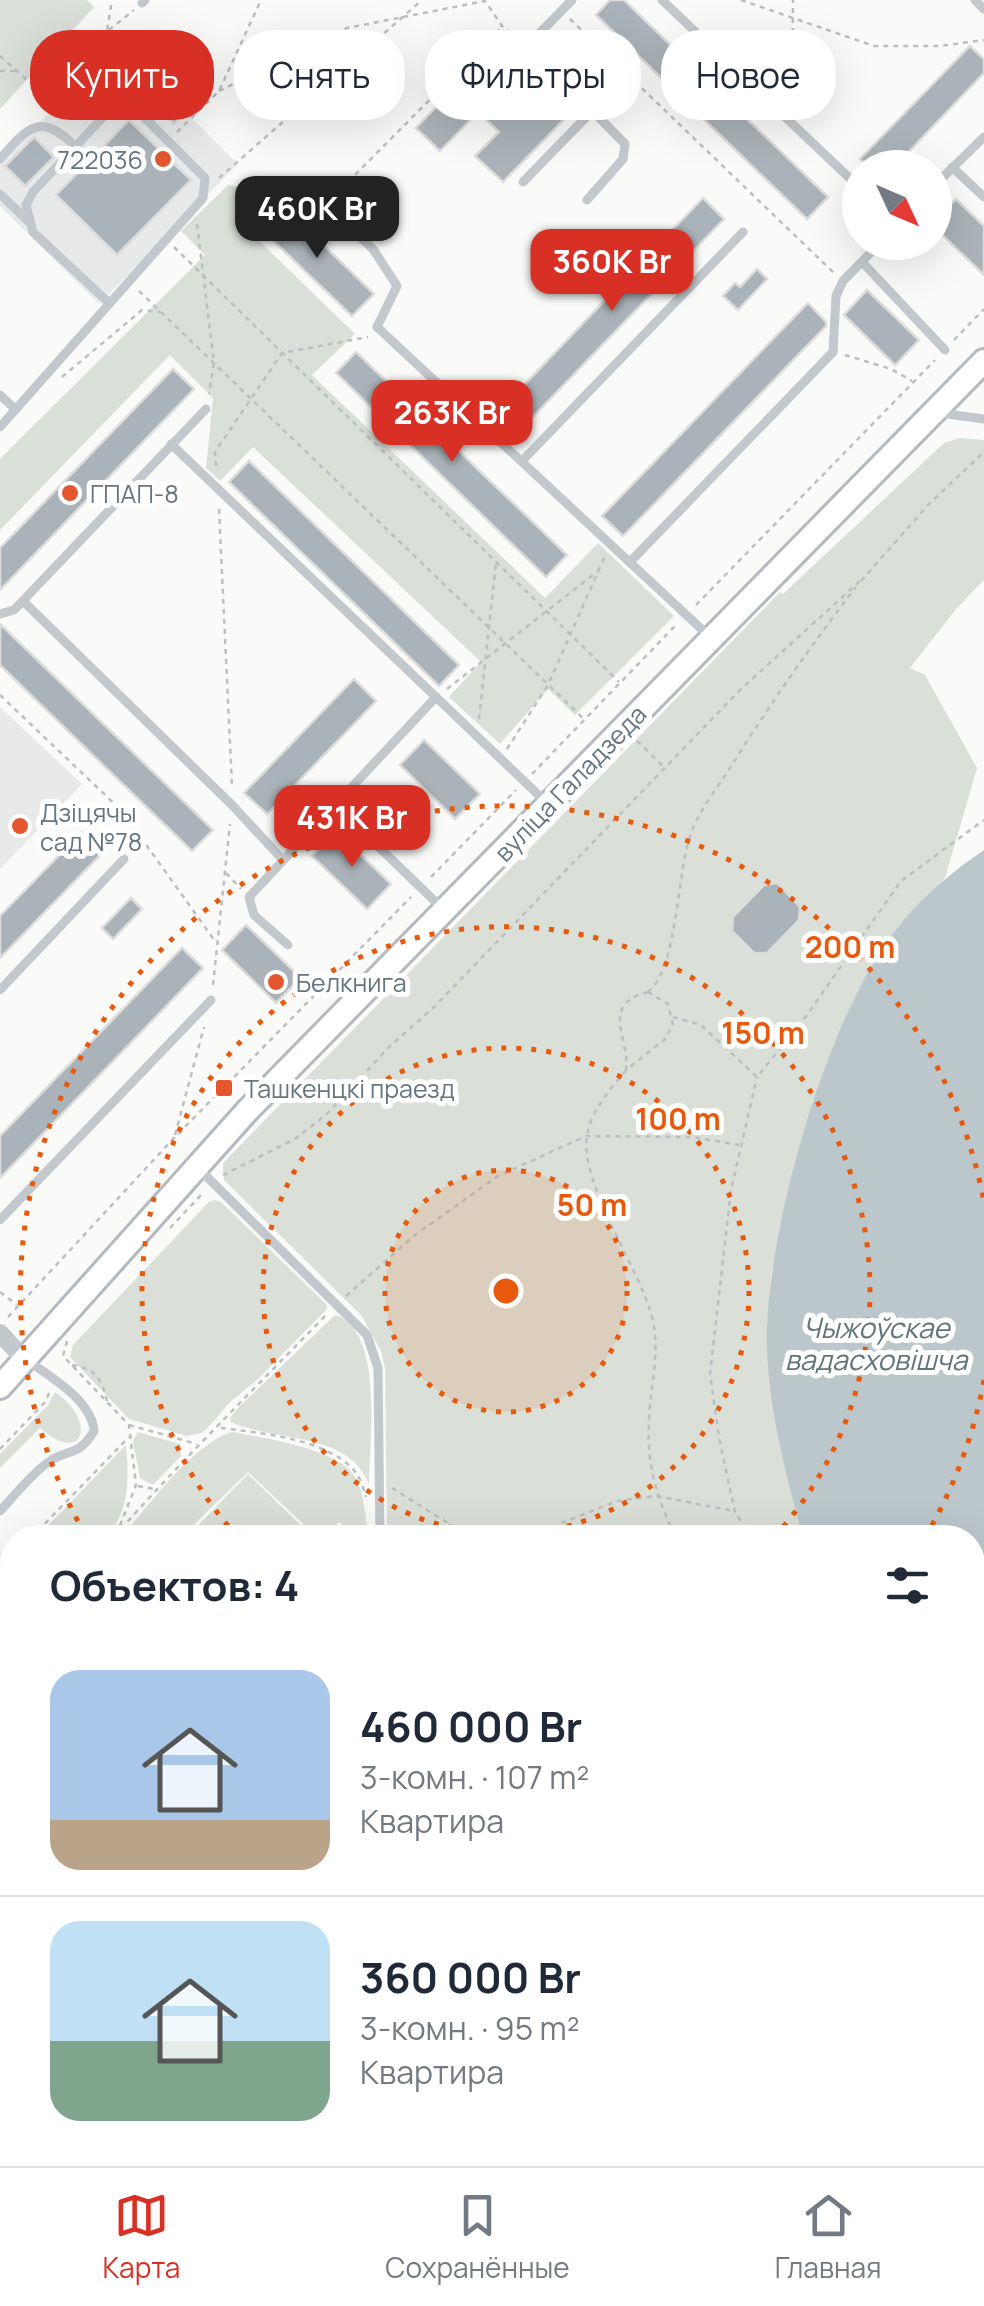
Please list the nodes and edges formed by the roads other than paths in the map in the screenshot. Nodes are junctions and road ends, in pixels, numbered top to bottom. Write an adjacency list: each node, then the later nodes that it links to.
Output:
1 (572, 0): 5 (lane)
2 (662, 0): 12 (lane)
3 (975, 0): 4 (lane)
4 (984, 9)
5 (543, 30)
6 (583, 120): 13 (lane)
7 (604, 120): 17 (lane)
8 (984, 137): 11 (lane)
9 (76, 146): 10 (lane); 18 (lane); 22 (lane)
10 (0, 159)
11 (952, 166): 15 (lane)
12 (842, 171)
13 (522, 182)
14 (0, 194): 18 (lane)
15 (984, 197)
16 (321, 200): 32 (lane)
17 (587, 200)
18 (28, 221): 22 (lane)
19 (744, 232): 32 (lane)
20 (866, 260): 21 (lane)
21 (863, 263): 23 (lane); 33 (lane)
22 (108, 302): 26 (lane)
23 (944, 350)
24 (984, 361): 28 (street, вуліца Галадзеда)
25 (0, 395): 26 (lane)
26 (14, 408): 30 (lane)
27 (206, 409): 31 (lane)
28 (932, 414): 29 (lane); 36 (street, вуліца Галадзеда)
29 (984, 419)
30 (0, 427)
31 (171, 444): 34 (lane); 37 (lane)
32 (522, 462): 33 (lane)
33 (630, 562): 36 (lane)
34 (23, 601): 35 (lane); 41 (lane)
35 (0, 614)
36 (712, 638): 38 (street, вуліца Галадзеда)
37 (436, 697): 38 (lane); 41 (lane)
38 (549, 805): 42 (street, вуліца Галадзеда)
39 (356, 826): 42 (lane)
40 (124, 859): 44 (lane)
41 (282, 860): 43 (lane)
42 (445, 911): 46 (street, вуліца Галадзеда)
43 (288, 945)
44 (0, 990)
45 (211, 1000): 47 (lane)
46 (196, 1166): 49 (street, вуліца Галадзеда); 52 (lane)
47 (1, 1218)
48 (0, 1333): 49 (street)
49 (26, 1360): 50 (street, вуліца Галадзеда); 51 (lane)
50 (0, 1386)
51 (0, 1511)
52 (378, 1525)

